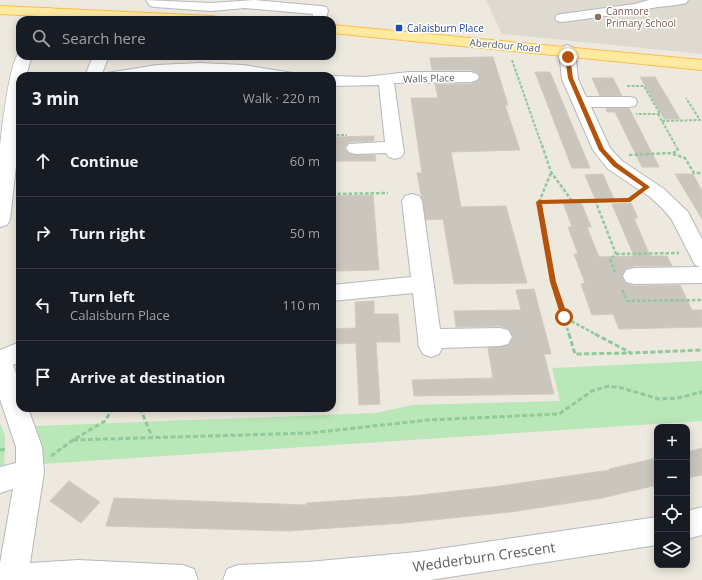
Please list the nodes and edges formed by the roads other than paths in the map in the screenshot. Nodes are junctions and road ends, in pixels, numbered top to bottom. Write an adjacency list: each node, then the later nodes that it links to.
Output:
1 (153, 0): 3 (street)
2 (681, 0): 7 (street)
3 (246, 2): 5 (street)
4 (0, 10): 6 (main road)
5 (320, 10)
6 (44, 16)
7 (562, 18)
8 (336, 29): 9 (main road, Aberdour Road)
9 (567, 50): 12 (main road, Aberdour Road); 20 (street)
10 (23, 60): 13 (street)
11 (99, 60): 14 (street)
12 (702, 64)
13 (19, 72)
14 (95, 72)
15 (136, 72): 16 (street)
16 (264, 72)
17 (471, 77): 18 (street, Walls Place)
18 (386, 80): 19 (street, Walls Place); 23 (street, Walls Place)
19 (336, 81)
20 (581, 102): 21 (street); 27 (street)
21 (629, 102)
22 (16, 103): 24 (street)
23 (352, 141)
24 (4, 158): 26 (street)
25 (412, 201): 30 (street)
26 (0, 220)
27 (700, 256)
28 (702, 275): 29 (street)
29 (634, 276)
30 (423, 284): 31 (street); 32 (street)
31 (336, 293)
32 (500, 337)
33 (16, 354): 34 (street)
34 (0, 361): 35 (street)
35 (16, 407)
36 (18, 412): 37 (street)
37 (30, 472): 38 (street); 42 (street)
38 (0, 480)
39 (702, 521): 40 (street)
40 (690, 524)
41 (654, 531): 45 (street, Wedderburn Crescent)
42 (12, 580)
43 (16, 580): 44 (street)
44 (183, 580)
45 (238, 580)

